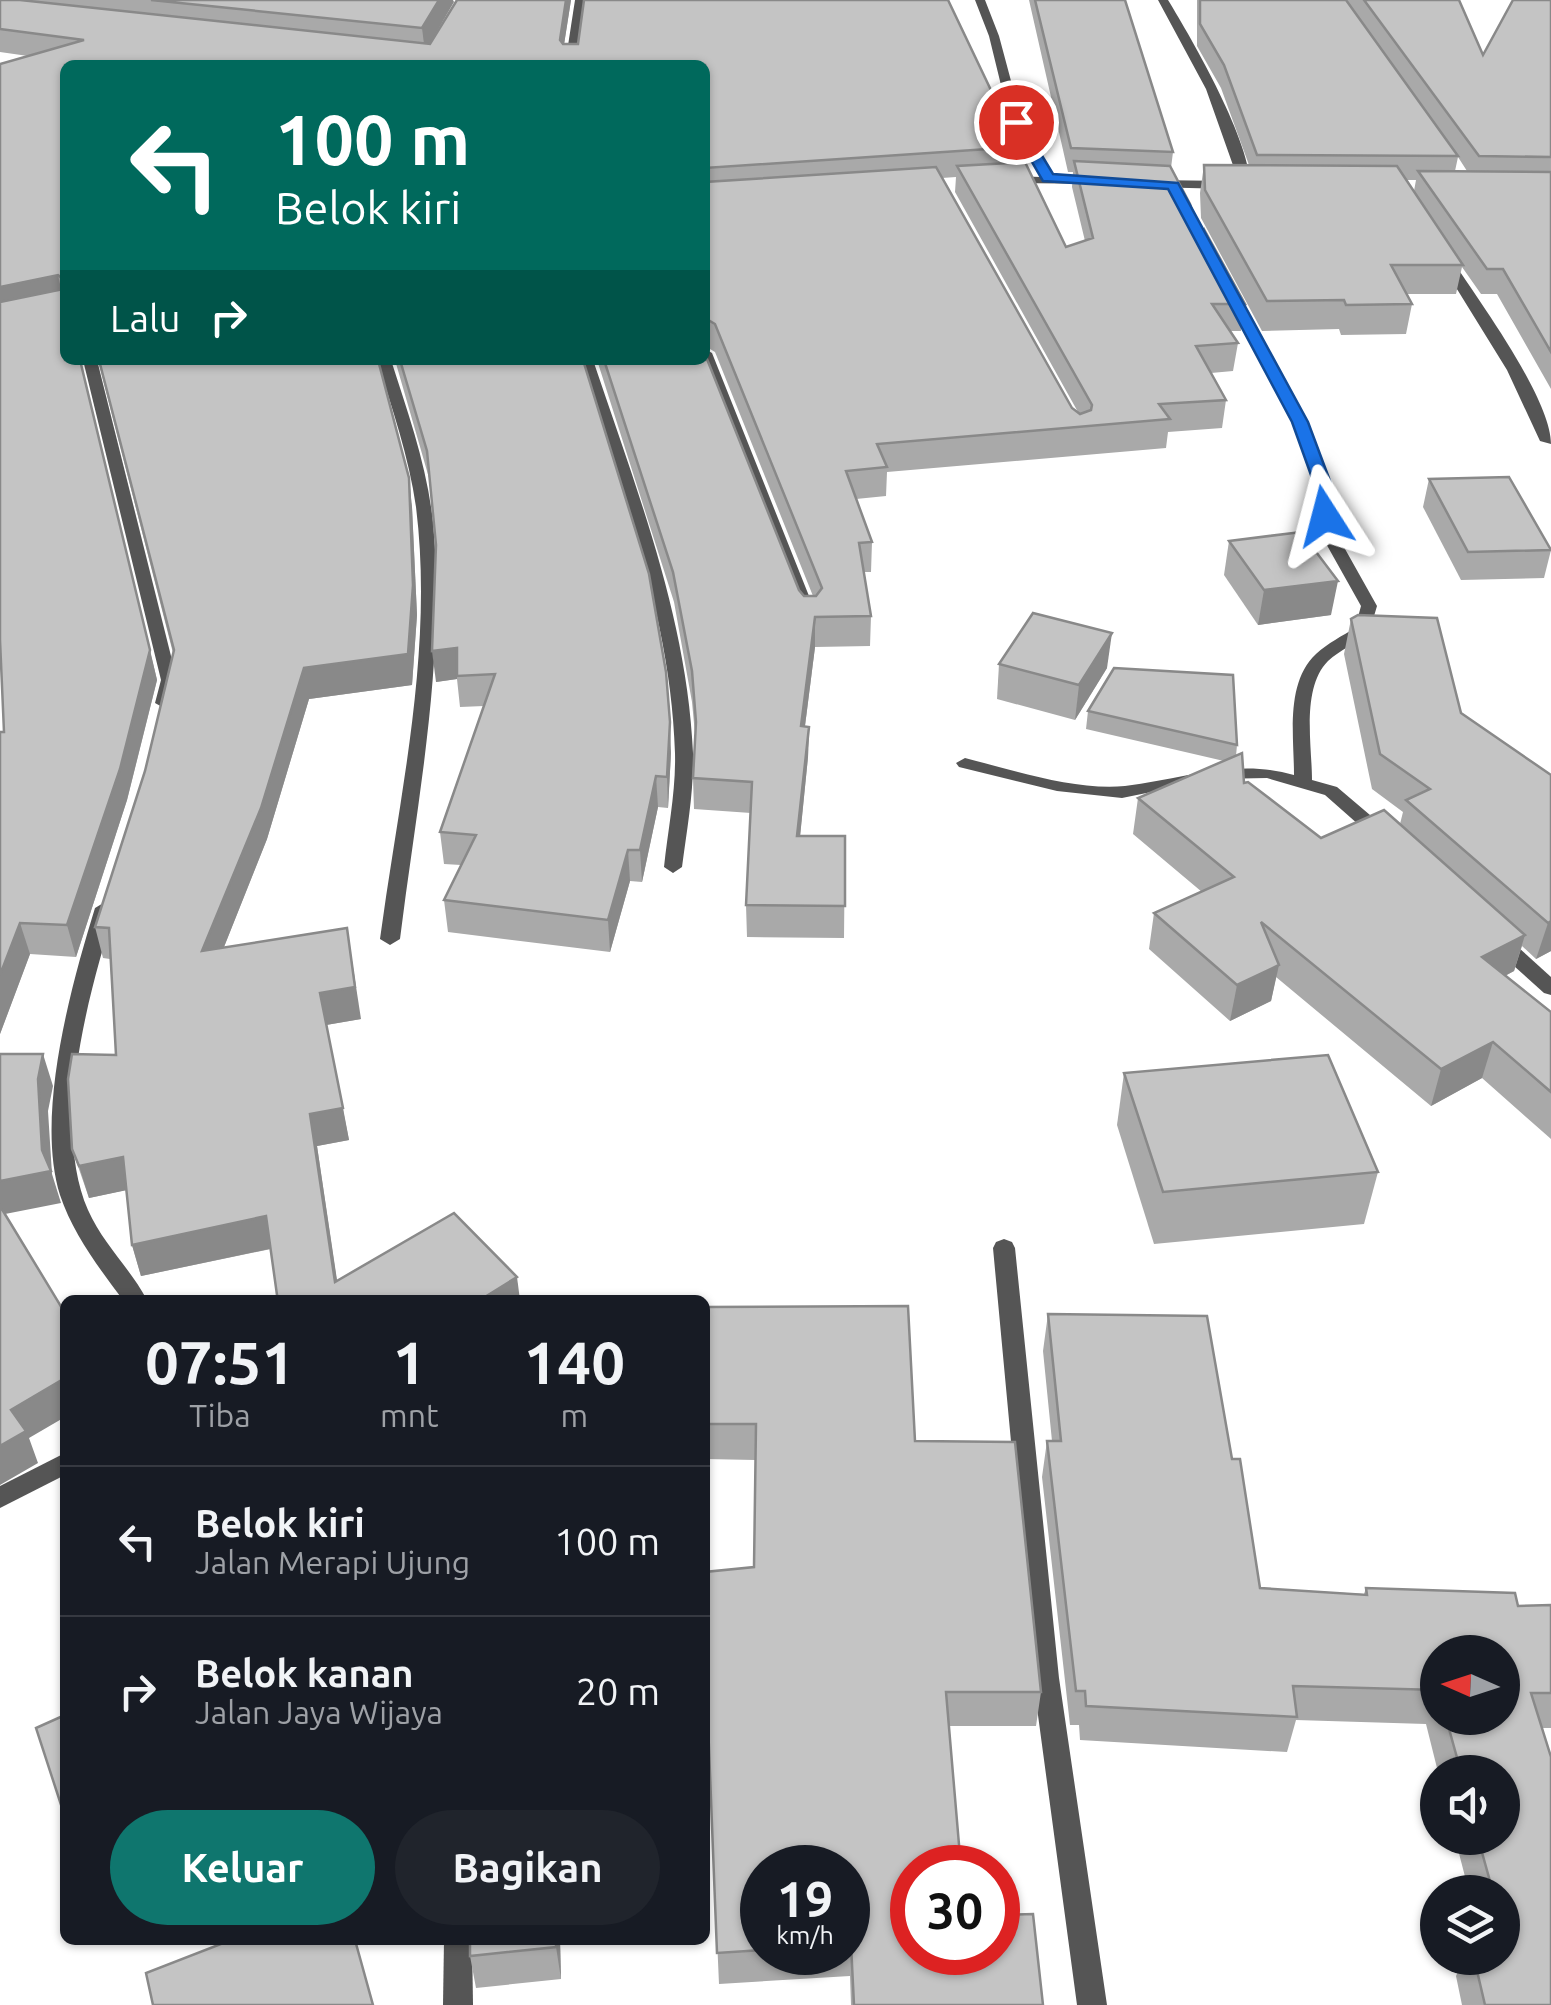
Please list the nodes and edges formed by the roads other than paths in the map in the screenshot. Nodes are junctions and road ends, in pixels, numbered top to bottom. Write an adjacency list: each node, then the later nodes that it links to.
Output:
1 (580, 0): 4 (street)
2 (980, 0): 5 (street)
3 (1163, 0): 9 (street)
4 (572, 60)
5 (1048, 178): 6 (street); 7 (street)
6 (994, 181)
7 (1120, 182)
8 (1137, 183): 11 (street)
9 (1246, 185): 10 (street); 11 (street)
10 (1265, 185)
11 (1173, 186): 12 (street)
12 (1182, 202)
13 (1438, 249): 19 (street)
14 (1225, 285): 23 (street)
15 (91, 365): 21 (street)
16 (386, 365): 28 (street)
17 (588, 365): 25 (street)
18 (710, 365): 20 (street)
19 (1547, 442)
20 (810, 619)
21 (161, 714)
22 (965, 763): 23 (street)
23 (1303, 780): 24 (street)
24 (1398, 849)
25 (673, 867)
26 (112, 886): 31 (street)
27 (1485, 928): 29 (street)
28 (390, 939)
29 (1551, 988)
30 (1004, 1248): 36 (street)
31 (132, 1295)
32 (60, 1466): 33 (street)
33 (0, 1498)
34 (458, 1945): 35 (street)
35 (458, 2005)
36 (1092, 2005)

